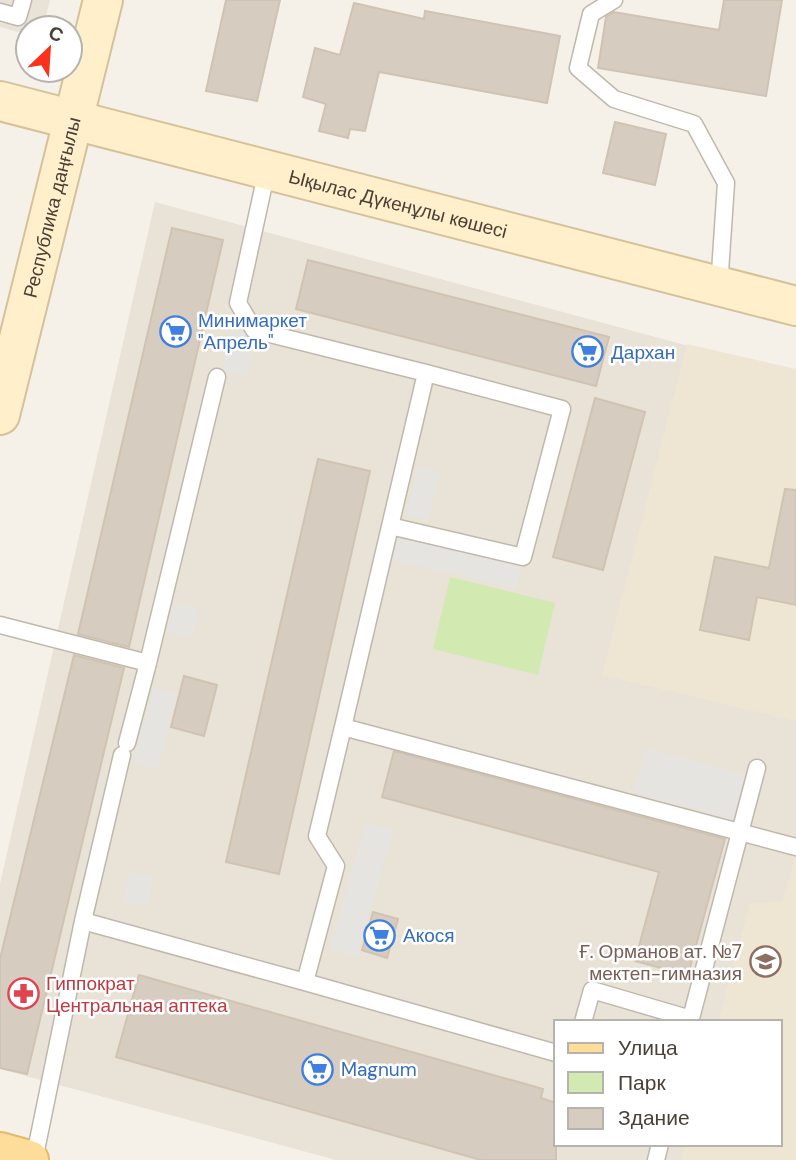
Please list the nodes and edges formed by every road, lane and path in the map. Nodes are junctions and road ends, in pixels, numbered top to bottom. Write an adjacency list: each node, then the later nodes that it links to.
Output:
1 (23, 0): 4 (lane)
2 (103, 0): 6 (street, Республика даңғылы)
3 (614, 0): 8 (lane)
4 (0, 12)
5 (0, 101): 6 (street, Ықылас Дүкенұлы көшесі)
6 (74, 120): 7 (street, Ықылас Дүкенұлы көшесі); 12 (street, Республика даңғылы)
7 (267, 170): 8 (street, Ықылас Дүкенұлы көшесі); 10 (lane)
8 (719, 287): 9 (street, Ықылас Дүкенұлы көшесі)
9 (796, 306)
10 (426, 373): 13 (lane); 13 (lane)
11 (217, 377): 15 (lane)
12 (0, 415)
13 (390, 526): 16 (lane)
14 (0, 625): 15 (lane)
15 (148, 663): 20 (lane)
16 (344, 727): 18 (lane); 21 (lane)
17 (757, 768): 18 (lane)
18 (742, 833): 19 (lane); 23 (lane)
19 (796, 848)
20 (83, 921): 21 (lane); 26 (lane)
21 (305, 982): 24 (lane)
22 (584, 1020): 23 (lane)
23 (691, 1020)
24 (554, 1052)
25 (0, 1152): 26 (main road)
26 (31, 1160)

